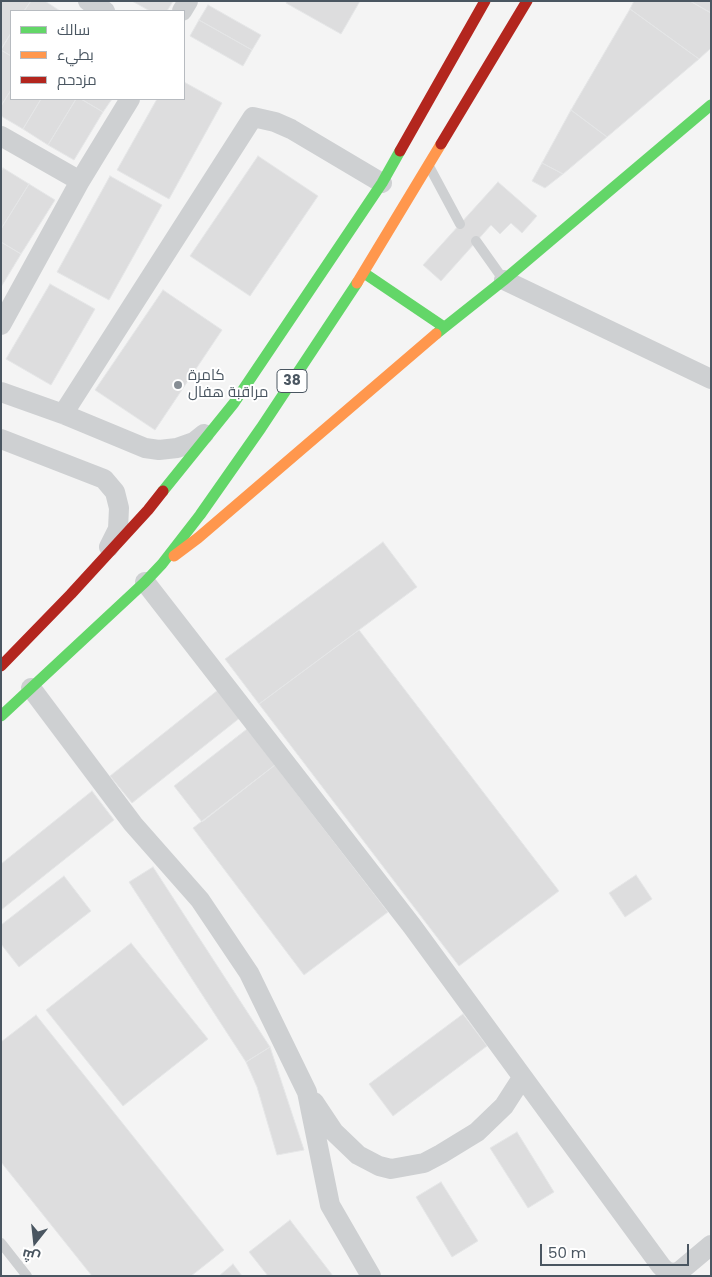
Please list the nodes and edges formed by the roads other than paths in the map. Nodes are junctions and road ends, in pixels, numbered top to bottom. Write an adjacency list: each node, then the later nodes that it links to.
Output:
1 (88, 1): 4 (street)
2 (485, 1): 10 (main road, 38)
3 (527, 1): 8 (main road, 38)
4 (103, 10)
5 (129, 100): 9 (street)
6 (711, 105): 14 (main road)
7 (1, 136): 9 (street)
8 (428, 165): 11 (lane); 13 (main road, 38)
9 (80, 182): 15 (street)
10 (382, 183): 19 (street); 20 (main road, 38)
11 (460, 224)
12 (476, 242): 14 (lane)
13 (364, 273): 16 (main road); 23 (main road, 38)
14 (504, 280): 16 (main road); 17 (street)
15 (2, 321)
16 (444, 328): 23 (main road)
17 (711, 378)
18 (1, 392): 19 (street)
19 (63, 414): 20 (street)
20 (218, 424): 22 (main road, 38)
21 (1, 439): 22 (street)
22 (104, 556): 25 (main road, 38)
23 (162, 564): 24 (main road, 38)
24 (144, 582): 26 (main road, 38); 28 (street)
25 (1, 666)
26 (31, 688): 27 (main road, 38); 29 (street)
27 (1, 716)
28 (522, 1078): 29 (street); 31 (street)
29 (308, 1092): 33 (street)
30 (1, 1243): 32 (lane)
31 (711, 1245)
32 (27, 1276)
33 (371, 1276)

